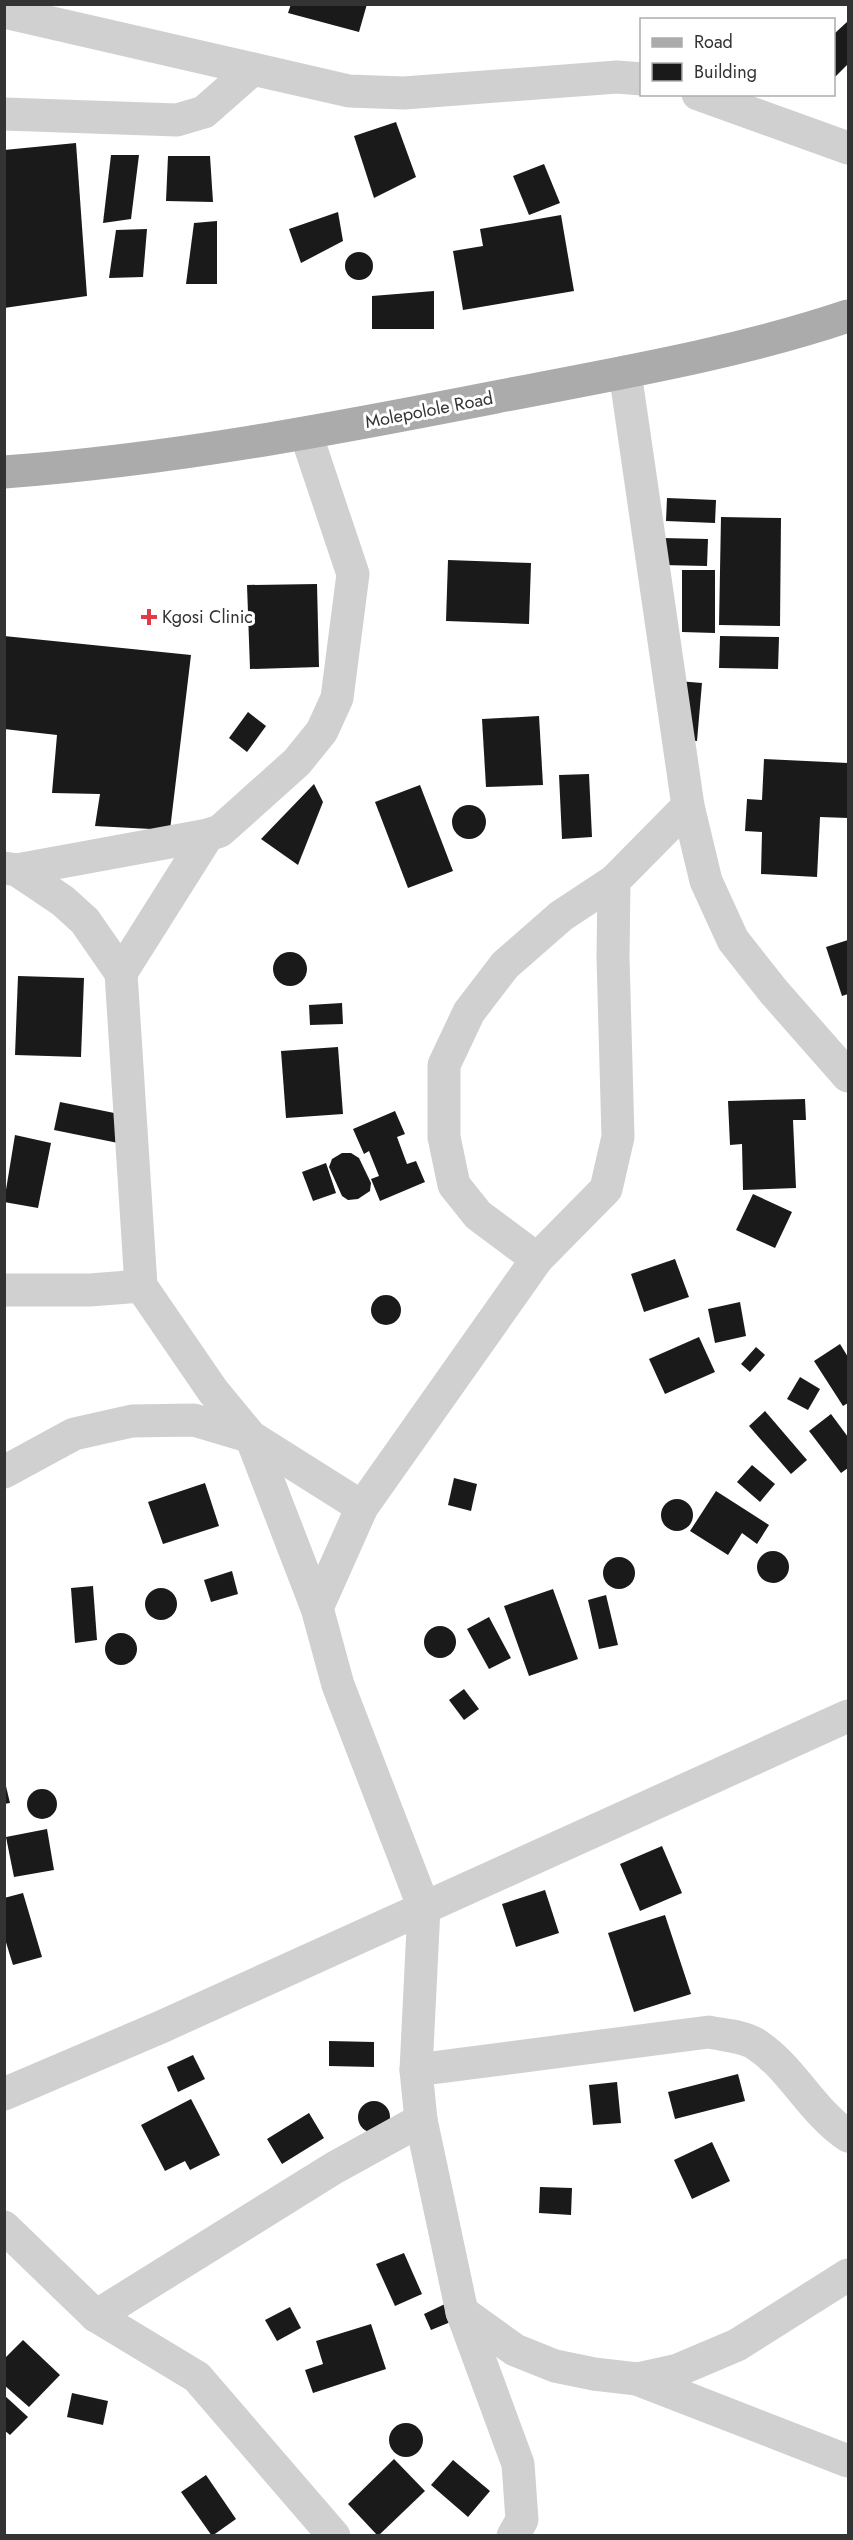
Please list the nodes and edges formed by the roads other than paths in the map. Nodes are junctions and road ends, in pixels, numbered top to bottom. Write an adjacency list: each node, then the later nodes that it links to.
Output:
1 (4, 12): 2 (street)
2 (253, 69): 3 (street); 5 (street)
3 (640, 79)
4 (704, 96): 6 (street)
5 (4, 114)
6 (849, 148)
7 (849, 316): 8 (main road, Molepolole Road)
8 (626, 372): 9 (main road, Molepolole Road); 11 (street)
9 (306, 434): 10 (main road, Molepolole Road); 12 (street)
10 (4, 472)
11 (688, 806): 14 (street); 16 (street)
12 (208, 835): 13 (street); 15 (street)
13 (11, 869): 15 (street)
14 (614, 881): 17 (street); 17 (street)
15 (121, 973): 18 (street)
16 (849, 1076)
17 (537, 1259): 22 (street)
18 (141, 1286): 19 (street); 20 (street)
19 (4, 1290)
20 (251, 1437): 21 (street); 22 (street); 23 (street)
21 (4, 1472)
22 (362, 1507): 23 (street)
23 (317, 1608): 25 (street)
24 (849, 1716): 25 (street)
25 (424, 1908): 26 (street); 27 (street)
26 (416, 2070): 28 (street); 29 (street)
27 (4, 2094)
28 (421, 2120): 32 (street); 33 (street)
29 (849, 2136)
30 (4, 2227): 33 (street)
31 (849, 2276): 34 (street)
32 (462, 2312): 34 (street); 37 (street)
33 (96, 2316): 36 (street)
34 (637, 2379): 35 (street)
35 (849, 2461)
36 (334, 2535)
37 (513, 2535)

